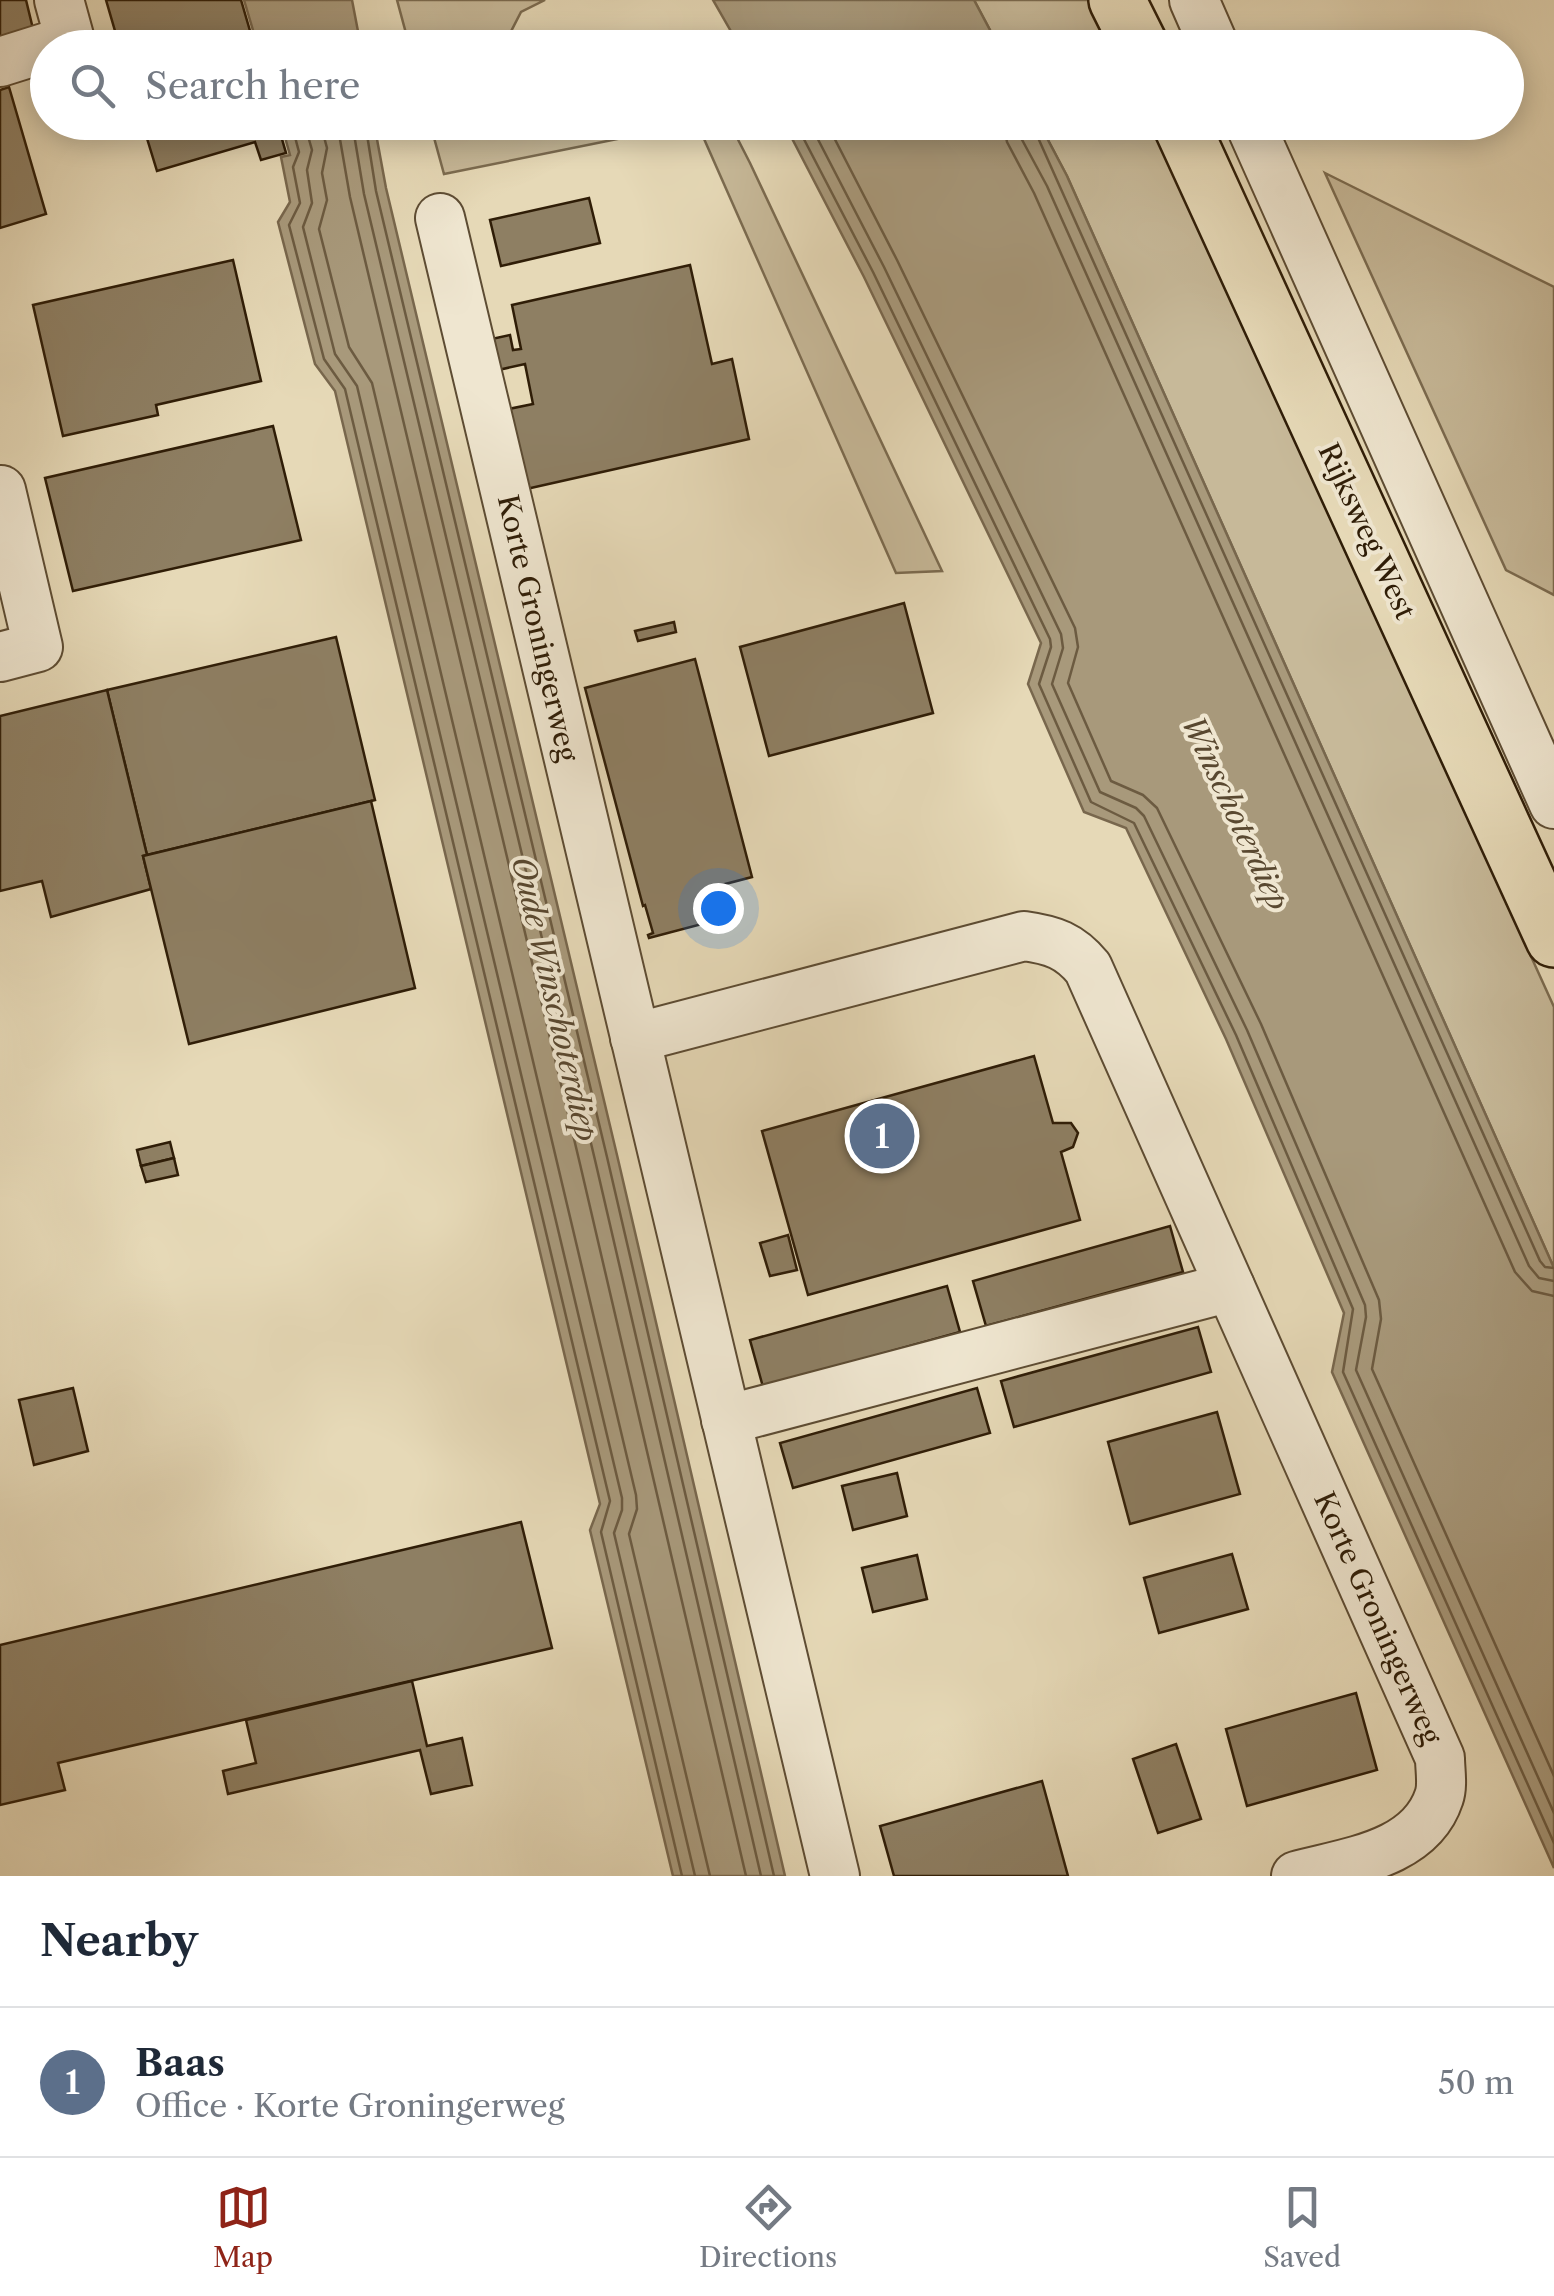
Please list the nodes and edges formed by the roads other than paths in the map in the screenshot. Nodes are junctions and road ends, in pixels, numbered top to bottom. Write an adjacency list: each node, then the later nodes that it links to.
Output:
1 (59, 0): 4 (street)
2 (1117, 0): 5 (main road)
3 (1194, 0): 6 (street)
4 (67, 30)
5 (1132, 30)
6 (1207, 30)
7 (30, 53): 8 (street)
8 (0, 62)
9 (1188, 140): 15 (main road, Rijksweg West)
10 (1257, 140): 14 (street, Rijksweg West)
11 (440, 218): 16 (street, Korte Groningerweg)
12 (1, 490): 13 (street)
13 (0, 657)
14 (1554, 804)
15 (1554, 939)
16 (635, 1038): 17 (street, Korte Groningerweg); 18 (street, Korte Groningerweg)
17 (1230, 1286): 18 (street); 20 (street, Korte Groningerweg)
18 (726, 1420): 19 (street, Korte Groningerweg)
19 (835, 1876)
20 (1296, 1876)

